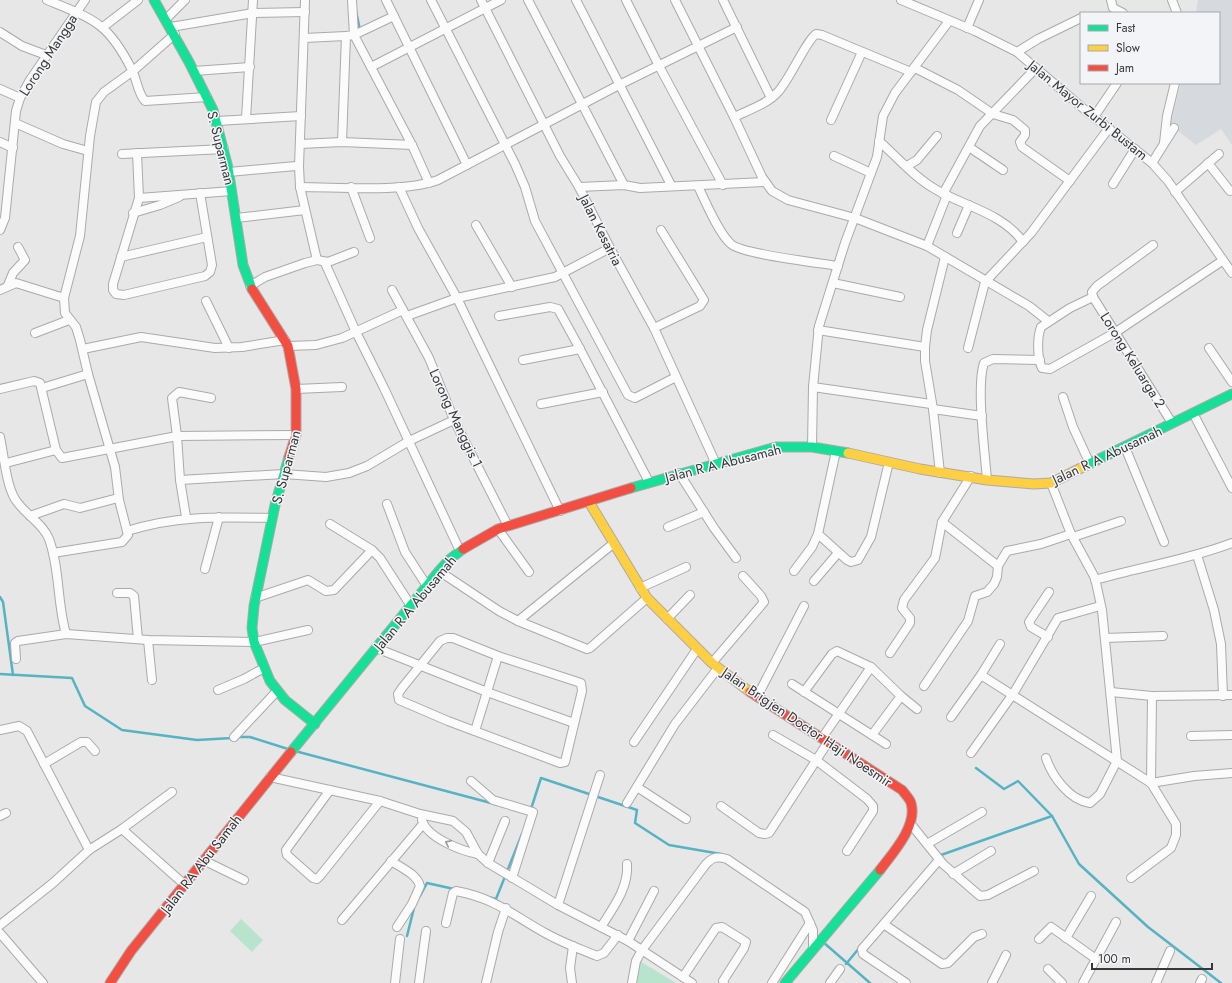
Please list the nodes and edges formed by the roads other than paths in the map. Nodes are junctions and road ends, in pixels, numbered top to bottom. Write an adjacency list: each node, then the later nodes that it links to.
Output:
1 (47, 0): 23 (street)
2 (85, 0): 23 (street, Lorong Mangga)
3 (138, 0): 32 (street)
4 (154, 0): 33 (street, S. Suparman)
5 (184, 0): 33 (street)
6 (253, 0): 27 (street)
7 (305, 0): 24 (street)
8 (352, 0): 37 (street)
9 (386, 0): 28 (street)
10 (431, 0): 34 (street)
11 (481, 0): 22 (street, Jalan Kesatria)
12 (501, 0): 22 (street)
13 (528, 0): 58 (street)
14 (576, 0): 53 (street)
15 (626, 0): 44 (street)
16 (675, 0): 39 (street)
17 (723, 0): 31 (street)
18 (901, 0): 30 (street, Jalan Mayor Zurbi Bustam)
19 (979, 0): 35 (street)
20 (1111, 0): 25 (street)
21 (1172, 0): 26 (street)
22 (485, 8): 34 (street); 67 (street, Jalan Kesatria)
23 (76, 11): 32 (street); 43 (street, Lorong Mangga)
24 (305, 12): 27 (street); 38 (street)
25 (1119, 12)
26 (1177, 12)
27 (253, 13): 33 (street); 45 (street)
28 (394, 16): 37 (street); 40 (street)
29 (1080, 18): 42 (street)
30 (949, 20): 35 (street, Jalan Mayor Zurbi Bustam); 48 (street)
31 (737, 26): 39 (street); 57 (street)
32 (103, 27): 49 (street)
33 (170, 27): 49 (street); 50 (street, S. Suparman)
34 (445, 28): 40 (street); 76 (street)
35 (967, 28): 42 (street, Jalan Mayor Zurbi Bustam)
36 (0, 32): 43 (street)
37 (350, 36): 38 (street); 46 (street); 73 (street)
38 (304, 38): 60 (street)
39 (698, 45): 44 (street); 61 (street)
40 (409, 47): 46 (street); 89 (street)
41 (862, 52): 48 (street); 57 (street); 64 (street)
42 (1017, 52): 47 (street, Jalan Mayor Zurbi Bustam)
43 (46, 55): 56 (street, Lorong Mangga)
44 (659, 66): 53 (street); 101 (street)
45 (250, 67): 50 (street); 63 (street)
46 (371, 67): 77 (street)
47 (1036, 68): 59 (street); 62 (street, Jalan Mayor Zurbi Bustam)
48 (913, 70): 59 (street); 71 (street)
49 (133, 71): 55 (street); 82 (street)
50 (194, 71): 55 (street, S. Suparman)
51 (1115, 84): 62 (street)
52 (1176, 84): 74 (street)
53 (619, 85): 58 (street); 100 (street)
54 (0, 89): 56 (street)
55 (207, 96): 65 (street, S. Suparman)
56 (20, 98): 66 (street, Lorong Mangga)
57 (771, 98): 61 (street)
58 (582, 104): 67 (street); 99 (street)
59 (993, 114): 78 (street); 95 (street)
60 (301, 116): 63 (street); 75 (street)
61 (734, 117): 96 (street)
62 (1094, 117): 68 (street, Jalan Mayor Zurbi Bustam)
63 (246, 119): 65 (street)
64 (831, 120)
65 (217, 121): 80 (street, S. Suparman)
66 (15, 123): 79 (street, Lorong Mangga); 82 (street)
67 (544, 124): 76 (street); 106 (street, Jalan Kesatria)
68 (1108, 128): 81 (street, Jalan Mayor Zurbi Bustam); 95 (street)
69 (1174, 128): 74 (street)
70 (937, 136): 91 (street)
71 (879, 141): 91 (street); 94 (street)
72 (0, 142): 79 (street)
73 (342, 142): 75 (street); 77 (street)
74 (1164, 143): 87 (street)
75 (300, 144): 103 (street)
76 (505, 145): 89 (street); 136 (street)
77 (412, 146): 97 (street)
78 (969, 147): 92 (street); 112 (street)
79 (13, 148): 120 (street, Lorong Mangga)
80 (224, 149): 83 (street); 93 (street, S. Suparman)
81 (1135, 149): 87 (street, Jalan Mayor Zurbi Bustam); 98 (street)
82 (88, 151): 147 (street)
83 (137, 153): 84 (street); 113 (street)
84 (122, 154)
85 (1219, 154): 88 (street)
86 (834, 156): 94 (street)
87 (1152, 162): 109 (street, Jalan Mayor Zurbi Bustam)
88 (1208, 163): 108 (street); 109 (street)
89 (467, 165): 97 (street)
90 (296, 166): 93 (street)
91 (907, 166): 112 (street)
92 (1003, 170)
93 (229, 172): 107 (street, S. Suparman)
94 (871, 173): 118 (street)
95 (1070, 181): 125 (street)
96 (765, 182): 101 (street); 118 (street)
97 (429, 183): 105 (street)
98 (1113, 184)
99 (624, 185): 100 (street); 106 (street)
100 (671, 185): 102 (street)
101 (723, 185): 102 (street)
102 (698, 186): 135 (street)
103 (300, 187): 104 (street); 115 (street)
104 (351, 187): 105 (street); 124 (street)
105 (399, 187): 148 (street)
106 (579, 188): 129 (street, Jalan Kesatria)
107 (232, 191): 110 (street); 117 (street, S. Suparman)
108 (1230, 191)
109 (1175, 192): 134 (street, Jalan Mayor Zurbi Bustam)
110 (200, 193): 111 (street); 123 (street)
111 (185, 194): 113 (street); 116 (street)
112 (945, 194): 114 (street); 126 (street)
113 (139, 198): 116 (street)
114 (969, 205): 122 (street); 125 (street)
115 (305, 210): 117 (street); 133 (street)
116 (133, 213): 131 (street)
117 (236, 218): 141 (street, S. Suparman)
118 (855, 218): 126 (street); 135 (street)
119 (476, 225): 142 (street)
120 (1, 227)
121 (661, 230): 154 (street)
122 (958, 233)
123 (207, 237): 131 (street); 131 (street)
124 (370, 238)
125 (1023, 242): 138 (street)
126 (927, 246): 132 (street)
127 (1153, 246): 146 (street)
128 (18, 247): 140 (street)
129 (610, 248): 136 (street); 154 (street, Jalan Kesatria)
130 (354, 252): 133 (street)
131 (121, 257)
132 (945, 257): 138 (street); 160 (street)
133 (321, 261): 141 (street); 156 (street)
134 (1222, 261): 137 (street, Jalan Mayor Zurbi Bustam); 157 (street)
135 (838, 266): 139 (street)
136 (563, 273): 142 (street); 169 (street)
137 (1232, 273)
138 (985, 282): 153 (street); 163 (street)
139 (833, 283): 145 (street); 155 (street)
140 (8, 285): 143 (street); 147 (street)
141 (250, 286): 159 (street, S. Suparman)
142 (512, 287): 148 (street)
143 (0, 290)
144 (392, 290): 150 (street, Lorong Manggis 1)
145 (900, 297)
146 (1093, 297): 153 (street); 157 (street, Lorong Keluarga 2)
147 (64, 298): 152 (street)
148 (457, 298): 150 (street); 211 (street)
149 (206, 301): 161 (street)
150 (405, 313): 156 (street); 184 (street, Lorong Manggis 1)
151 (499, 316): 162 (street)
152 (69, 320): 158 (street); 165 (street)
153 (1048, 321): 167 (street)
154 (654, 328): 169 (street, Jalan Kesatria)
155 (818, 330): 160 (street); 172 (street)
156 (356, 332): 159 (street); 189 (street)
157 (1116, 332): 167 (street); 185 (street, Lorong Keluarga 2)
158 (35, 333)
159 (286, 343): 161 (street); 175 (street, S. Suparman)
160 (925, 347): 181 (street)
161 (229, 348): 165 (street)
162 (580, 348): 166 (street); 176 (street)
163 (968, 348)
164 (1209, 348): 170 (street)
165 (83, 349): 168 (street)
166 (523, 360)
167 (1040, 360): 183 (street)
168 (88, 374): 173 (street); 192 (street)
169 (676, 377): 196 (street, Jalan Kesatria)
170 (1232, 382)
171 (342, 387): 175 (street)
172 (813, 387): 181 (street); 191 (street)
173 (42, 388): 174 (street); 193 (street)
174 (0, 389)
175 (296, 389): 186 (street, S. Suparman)
176 (603, 392): 180 (street); 205 (street)
177 (1232, 394): 182 (street, Jalan R A Abusamah)
178 (1063, 397): 197 (street)
179 (211, 398): 187 (street)
180 (541, 404)
181 (932, 407): 183 (street); 199 (street)
182 (1193, 413): 185 (street, Jalan R A Abusamah); 207 (street)
183 (982, 416): 204 (street)
184 (454, 420): 189 (street); 220 (street, Lorong Manggis 1)
185 (1172, 423): 190 (street, Jalan R A Abusamah)
186 (296, 435): 187 (street); 200 (street, S. Suparman)
187 (177, 436): 192 (street); 203 (street)
188 (0, 437): 198 (street)
189 (409, 441): 200 (street); 230 (street)
190 (1125, 446): 197 (street, Jalan R A Abusamah); 226 (street)
191 (812, 447): 194 (street, Jalan R A Abusamah); 196 (street, Jalan R A Abusamah)
192 (109, 448): 193 (street); 208 (street)
193 (56, 450): 198 (street)
194 (836, 451): 195 (street, Jalan R A Abusamah); 224 (street)
195 (889, 462): 199 (street, Jalan R A Abusamah); 232 (street)
196 (716, 464): 201 (street, Jalan R A Abusamah)
197 (1090, 464): 206 (street, Jalan R A Abusamah)
198 (4, 467): 213 (street)
199 (940, 472): 202 (street, Jalan R A Abusamah)
200 (284, 474): 203 (street); 216 (street, S. Suparman)
201 (679, 474): 205 (street, Jalan R A Abusamah); 212 (street)
202 (971, 476): 204 (street, Jalan R A Abusamah); 218 (street)
203 (180, 480): 214 (street)
204 (987, 480): 206 (street, Jalan R A Abusamah)
205 (649, 482): 209 (street, Jalan R A Abusamah)
206 (1051, 483): 225 (street)
207 (1232, 488)
208 (118, 498): 213 (street); 223 (street)
209 (589, 502): 211 (street, Jalan R A Abusamah); 227 (street, Jalan Brigjen Doctor Haji Noesmir)
210 (387, 504): 244 (street)
211 (560, 511): 220 (street, Jalan R A Abusamah)
212 (704, 512): 221 (street); 234 (street)
213 (30, 516): 231 (street)
214 (186, 517): 215 (street); 223 (street)
215 (219, 517): 216 (street); 237 (street)
216 (272, 518): 249 (street, S. Suparman)
217 (1121, 521): 225 (street)
218 (942, 522): 235 (street); 267 (street)
219 (330, 524): 229 (street)
220 (508, 526): 222 (street, Jalan R A Abusamah)
221 (668, 527)
222 (498, 529): 230 (street, Jalan R A Abusamah); 240 (street)
223 (127, 531): 231 (street)
224 (818, 534): 232 (street); 239 (street)
225 (1072, 536): 235 (street); 242 (street)
226 (1164, 542)
227 (614, 543): 245 (street, Jalan Brigjen Doctor Haji Noesmir); 255 (street)
228 (1232, 543): 233 (street)
229 (372, 550): 249 (street); 251 (street)
230 (460, 551): 238 (street, Jalan R A Abusamah)
231 (53, 553): 257 (street)
232 (838, 553): 243 (street)
233 (1197, 555): 242 (street); 287 (street)
234 (736, 558)
235 (998, 566): 277 (street)
236 (686, 567): 245 (street)
237 (205, 569)
238 (439, 571): 244 (street, Jalan R A Abusamah); 255 (street)
239 (794, 571)
240 (530, 572)
241 (742, 576): 270 (street)
242 (1095, 580): 253 (street)
243 (814, 581)
244 (427, 586): 251 (street, Jalan R A Abusamah)
245 (640, 588): 250 (street, Jalan Brigjen Doctor Haji Noesmir)
246 (1049, 592): 259 (street)
247 (117, 593): 261 (street)
248 (690, 595): 254 (street)
249 (255, 598): 263 (street, S. Suparman)
250 (647, 598): 254 (street, Jalan Brigjen Doctor Haji Noesmir); 255 (street)
251 (411, 606): 265 (street, Jalan R A Abusamah)
252 (804, 606): 288 (street)
253 (1100, 606): 259 (street); 260 (street)
254 (667, 619): 266 (street, Jalan Brigjen Doctor Haji Noesmir)
255 (518, 621)
256 (308, 630): 263 (street)
257 (66, 634): 261 (street); 269 (street)
258 (1163, 636): 260 (street)
259 (1048, 637): 283 (street)
260 (1105, 638): 282 (street)
261 (138, 639): 262 (street)
262 (148, 640): 263 (street); 275 (street)
263 (254, 642): 273 (street, S. Suparman)
264 (1000, 644): 274 (street)
265 (376, 648): 271 (street); 293 (street, Jalan R A Abusamah)
266 (697, 649): 270 (street, Jalan Brigjen Doctor Haji Noesmir); 302 (street)
267 (890, 652)
268 (498, 656): 271 (street); 280 (street); 292 (street)
269 (16, 659)
270 (715, 666): 288 (street, Jalan Brigjen Doctor Haji Noesmir); 316 (street)
271 (420, 667): 280 (street); 295 (street)
272 (871, 667): 281 (street); 285 (street); 290 (street)
273 (264, 668): 278 (street); 279 (street, S. Suparman)
274 (981, 675): 283 (street); 291 (street)
275 (152, 680)
276 (792, 684): 281 (street)
277 (924, 686)
278 (218, 690)
279 (276, 691): 293 (street, S. Suparman); 300 (street)
280 (487, 692): 292 (street); 295 (street)
281 (804, 692): 290 (street)
282 (1111, 692): 286 (street); 309 (street)
283 (1013, 694): 306 (street); 309 (street)
284 (1232, 695): 287 (street)
285 (901, 696): 289 (street); 297 (street)
286 (1152, 696): 287 (street); 315 (street)
287 (1223, 696)
288 (756, 697): 301 (street, Jalan Brigjen Doctor Haji Noesmir)
289 (916, 709)
290 (839, 714): 297 (street); 301 (street)
291 (951, 717)
292 (574, 723): 295 (street)
293 (315, 724): 304 (street, Jalan R A Abusamah)
294 (0, 730): 310 (street)
295 (475, 731)
296 (773, 735): 308 (street)
297 (872, 735): 303 (street)
298 (1232, 735): 299 (street)
299 (1191, 736)
300 (234, 737)
301 (825, 740): 308 (street); 326 (street, Jalan Brigjen Doctor Haji Noesmir)
302 (634, 742)
303 (886, 744)
304 (292, 750): 313 (street, Jalan RA Abu Samah)
305 (95, 751): 310 (street)
306 (971, 753)
307 (1046, 758): 309 (street)
308 (816, 760): 321 (street); 331 (street)
309 (1117, 761): 315 (street)
310 (44, 764): 330 (street)
311 (1232, 773): 315 (street)
312 (600, 775): 347 (street)
313 (270, 777): 317 (street); 334 (street, Jalan RA Abu Samah)
314 (471, 781): 341 (street)
315 (1151, 783): 342 (street)
316 (637, 787): 320 (street); 324 (street)
317 (330, 790): 319 (street); 319 (street)
318 (172, 792): 328 (street)
319 (380, 801): 323 (street)
320 (627, 803)
321 (721, 806)
322 (982, 812): 329 (street)
323 (420, 814): 327 (street); 333 (street)
324 (686, 819)
325 (505, 821): 337 (street)
326 (910, 823): 329 (street); 366 (street, Jalan Brigjen Doctor Haji Noesmir)
327 (423, 824): 333 (street, one-way to 327); 336 (street)
328 (122, 829): 330 (street); 344 (street)
329 (927, 844): 335 (street)
330 (89, 850): 354 (street)
331 (847, 851)
332 (991, 851): 340 (street)
333 (478, 854): 337 (street)
334 (203, 860): 343 (street); 344 (street, Jalan RA Abu Samah)
335 (939, 860): 340 (street); 353 (street)
336 (391, 861): 349 (street); 355 (street)
337 (488, 863): 341 (street)
338 (627, 864): 356 (street)
339 (1034, 871): 340 (street)
340 (953, 874)
341 (507, 875): 347 (street)
342 (1131, 878)
343 (244, 880)
344 (185, 884): 375 (street, Jalan RA Abu Samah)
345 (654, 891): 364 (street)
346 (1091, 896): 361 (street)
347 (558, 905): 356 (street)
348 (506, 908): 351 (street); 365 (street); 378 (street)
349 (342, 920)
350 (1116, 922): 370 (street)
351 (446, 923)
352 (810, 923): 366 (street); 367 (street); 383 (street)
353 (885, 924): 359 (street); 386 (street)
354 (0, 925)
355 (397, 927)
356 (602, 927): 360 (street)
357 (426, 931): 377 (street)
358 (0, 933): 374 (street)
359 (982, 934)
360 (618, 935): 364 (street); 365 (street)
361 (1066, 938): 363 (street); 370 (street)
362 (400, 939): 376 (street)
363 (1039, 939)
364 (628, 941): 367 (street)
365 (573, 946): 379 (street)
366 (813, 948): 384 (street, Jalan Brigjen Doctor Haji Noesmir)
367 (642, 950): 373 (street); 380 (street)
368 (1170, 951): 390 (street)
369 (1006, 956): 387 (street)
370 (1096, 959): 389 (street)
371 (840, 969): 385 (street)
372 (1048, 969): 388 (street)
373 (683, 977): 381 (street); 382 (street)
374 (43, 983)
375 (110, 983)
376 (395, 983)
377 (419, 983)
378 (486, 983)
379 (572, 983)
380 (632, 983)
381 (692, 983)
382 (724, 983)
383 (772, 983)
384 (785, 983)
385 (830, 983)
386 (906, 983)
387 (992, 983)
388 (1062, 983)
389 (1083, 983)
390 (1156, 983)

